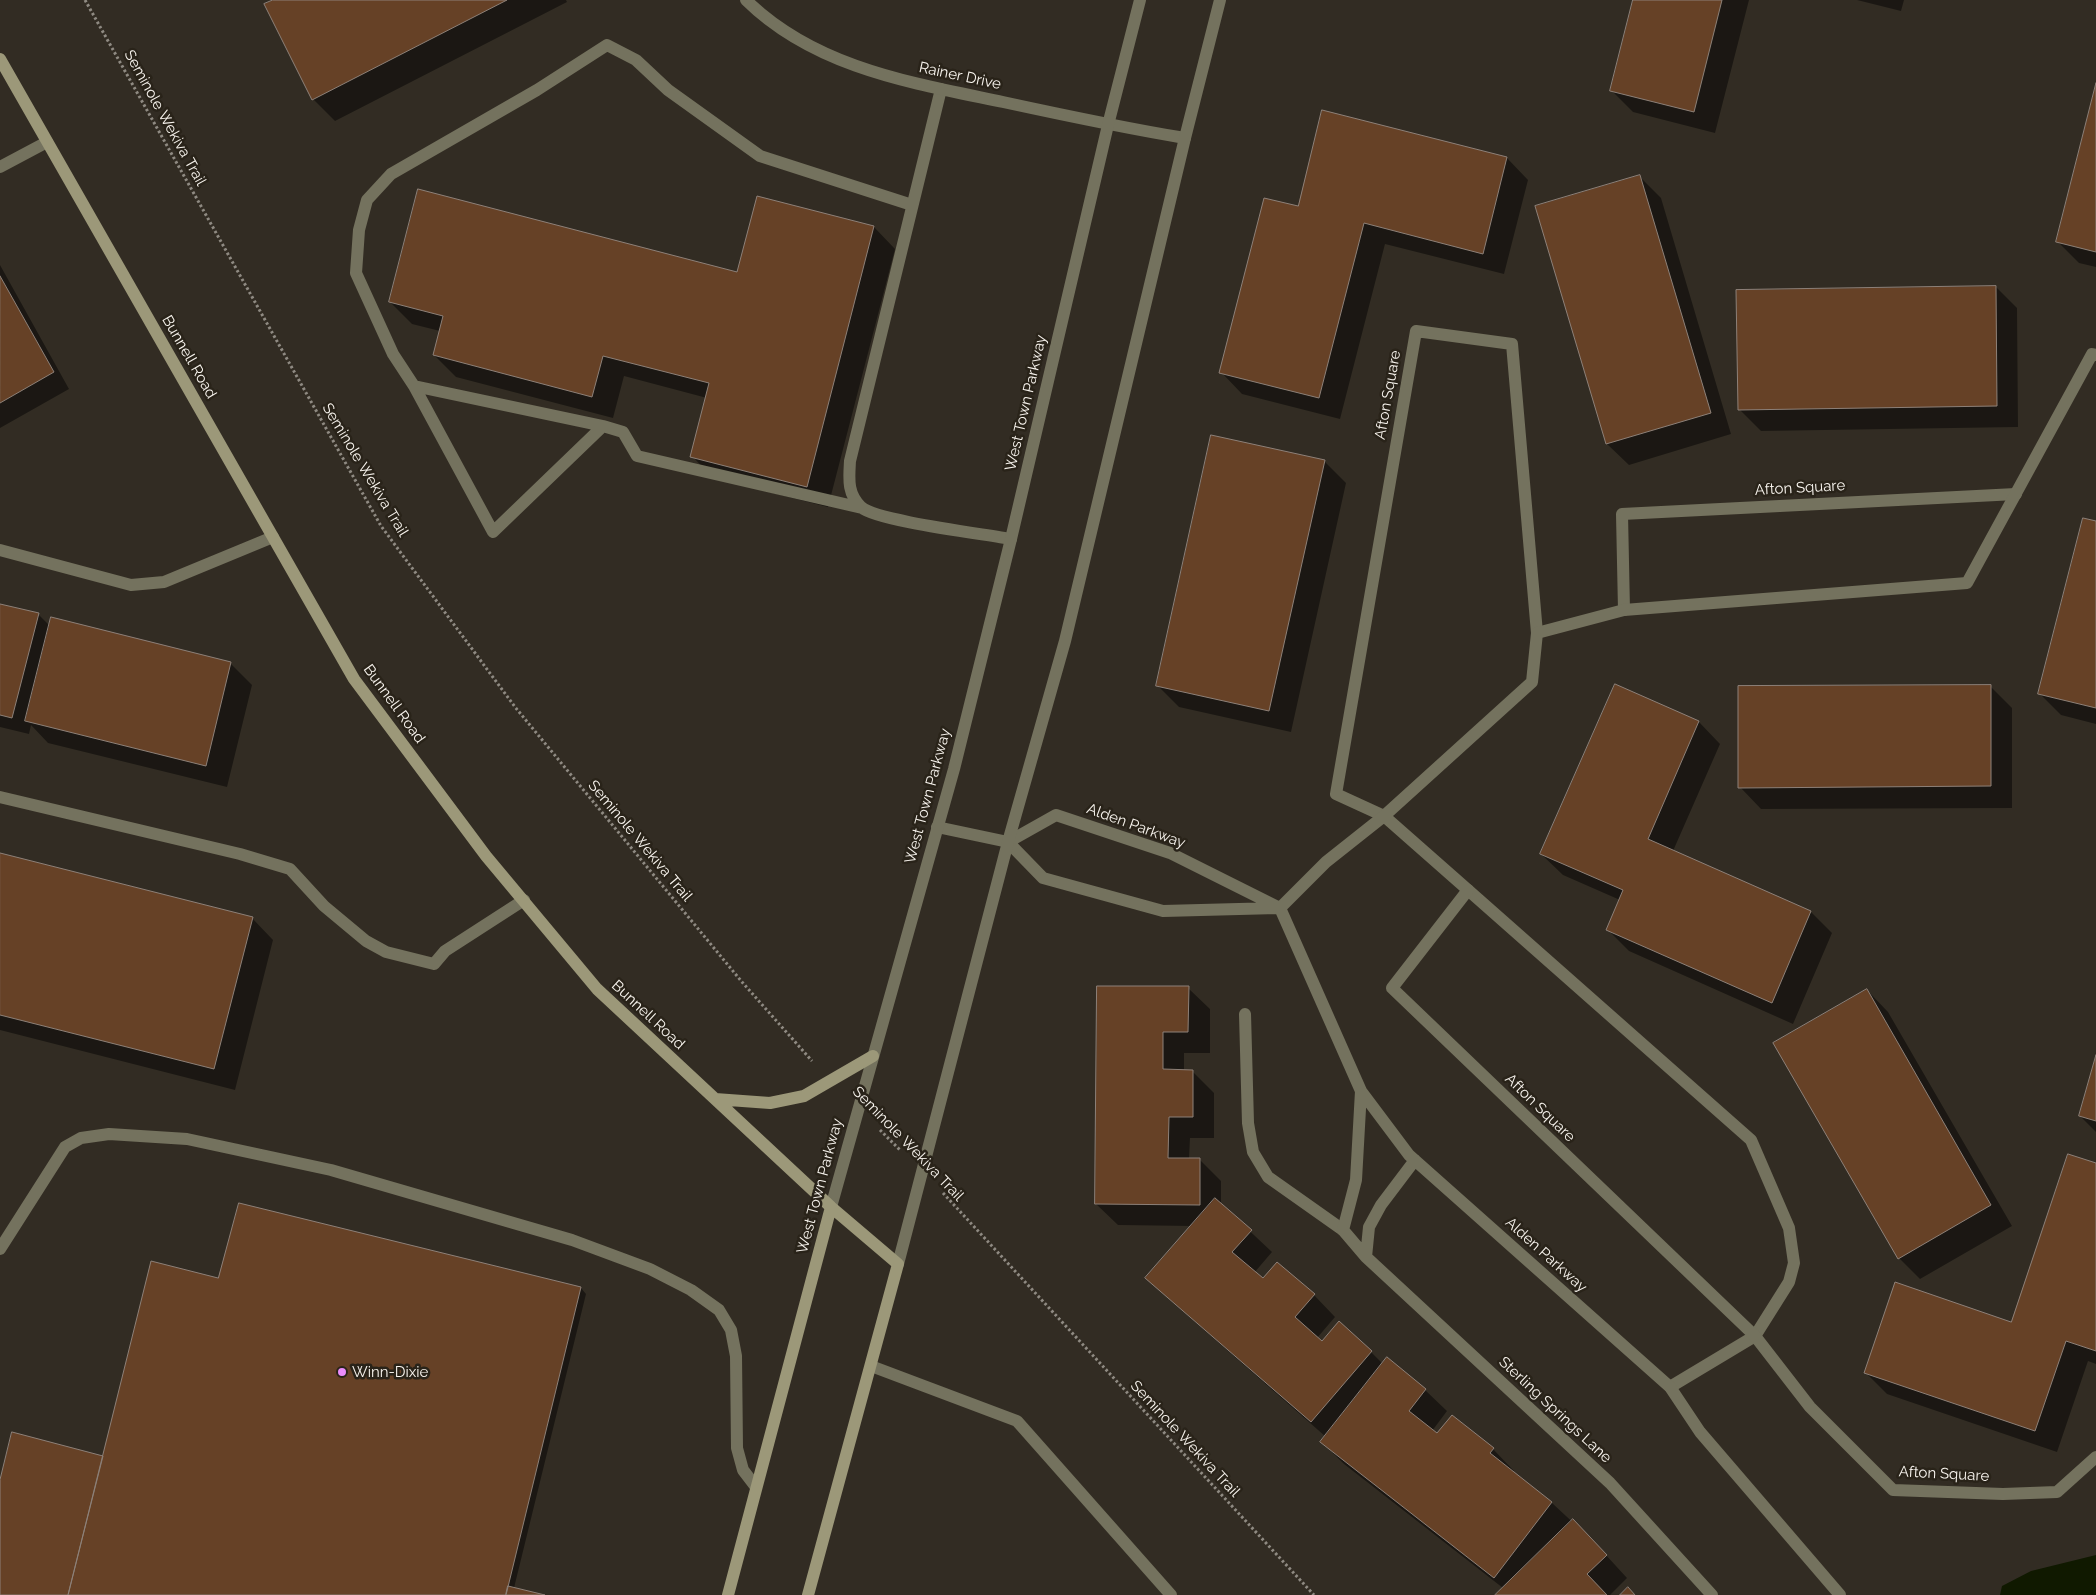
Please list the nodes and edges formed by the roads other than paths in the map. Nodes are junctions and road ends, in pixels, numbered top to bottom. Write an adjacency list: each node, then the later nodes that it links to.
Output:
1 (746, 0): 5 (street, Rainer Drive)
2 (1140, 0): 6 (street, West Town Parkway)
3 (1220, 0): 7 (street)
4 (0, 59): 8 (main road, Bunnell Road)
5 (941, 89): 6 (street, Rainer Drive); 10 (street)
6 (1108, 125): 7 (street, Rainer Drive); 17 (street, West Town Parkway)
7 (1185, 138): 24 (street)
8 (47, 142): 9 (street); 16 (main road, Bunnell Road)
9 (0, 167)
10 (912, 205): 12 (street); 15 (street)
11 (2096, 355): 14 (street)
12 (414, 386): 13 (street); 13 (street)
13 (603, 426): 15 (street)
14 (2016, 494): 19 (street); 19 (street, Afton Square)
15 (862, 508): 17 (street)
16 (273, 537): 18 (street); 26 (main road, Bunnell Road)
17 (1011, 539): 23 (street, West Town Parkway)
18 (0, 550)
19 (1624, 610): 20 (street)
20 (1537, 634): 22 (street, Afton Square); 22 (street, Afton Square)
21 (0, 797): 26 (street)
22 (1384, 816): 25 (street, Afton Square); 27 (street, Afton Square)
23 (937, 827): 24 (street); 29 (street, West Town Parkway)
24 (1008, 842): 27 (street); 27 (street, Alden Parkway); 37 (street)
25 (1468, 890): 38 (street, Afton Square); 38 (street, Afton Square)
26 (524, 900): 31 (main road, Bunnell Road)
27 (1280, 908): 30 (street, Alden Parkway)
28 (1245, 1014): 34 (street, Sterling Springs Lane)
29 (873, 1056): 31 (main road); 33 (street, West Town Parkway)
30 (1361, 1092): 32 (street, Alden Parkway); 34 (street)
31 (715, 1099): 33 (main road, Bunnell Road)
32 (1415, 1160): 36 (street); 40 (street, Alden Parkway)
33 (831, 1207): 37 (main road, Bunnell Road); 42 (main road, West Town Parkway)
34 (1343, 1230): 36 (street, Sterling Springs Lane)
35 (0, 1249): 42 (street)
36 (1366, 1257): 46 (street, Sterling Springs Lane)
37 (898, 1264): 39 (main road)
38 (1755, 1336): 40 (street); 41 (street, Afton Square)
39 (870, 1366): 44 (main road); 45 (street)
40 (1670, 1387): 47 (street, Alden Parkway)
41 (2096, 1457)
42 (756, 1487): 43 (main road, West Town Parkway)
43 (728, 1595)
44 (808, 1595)
45 (1171, 1595)
46 (1712, 1595)
47 (1840, 1595)

